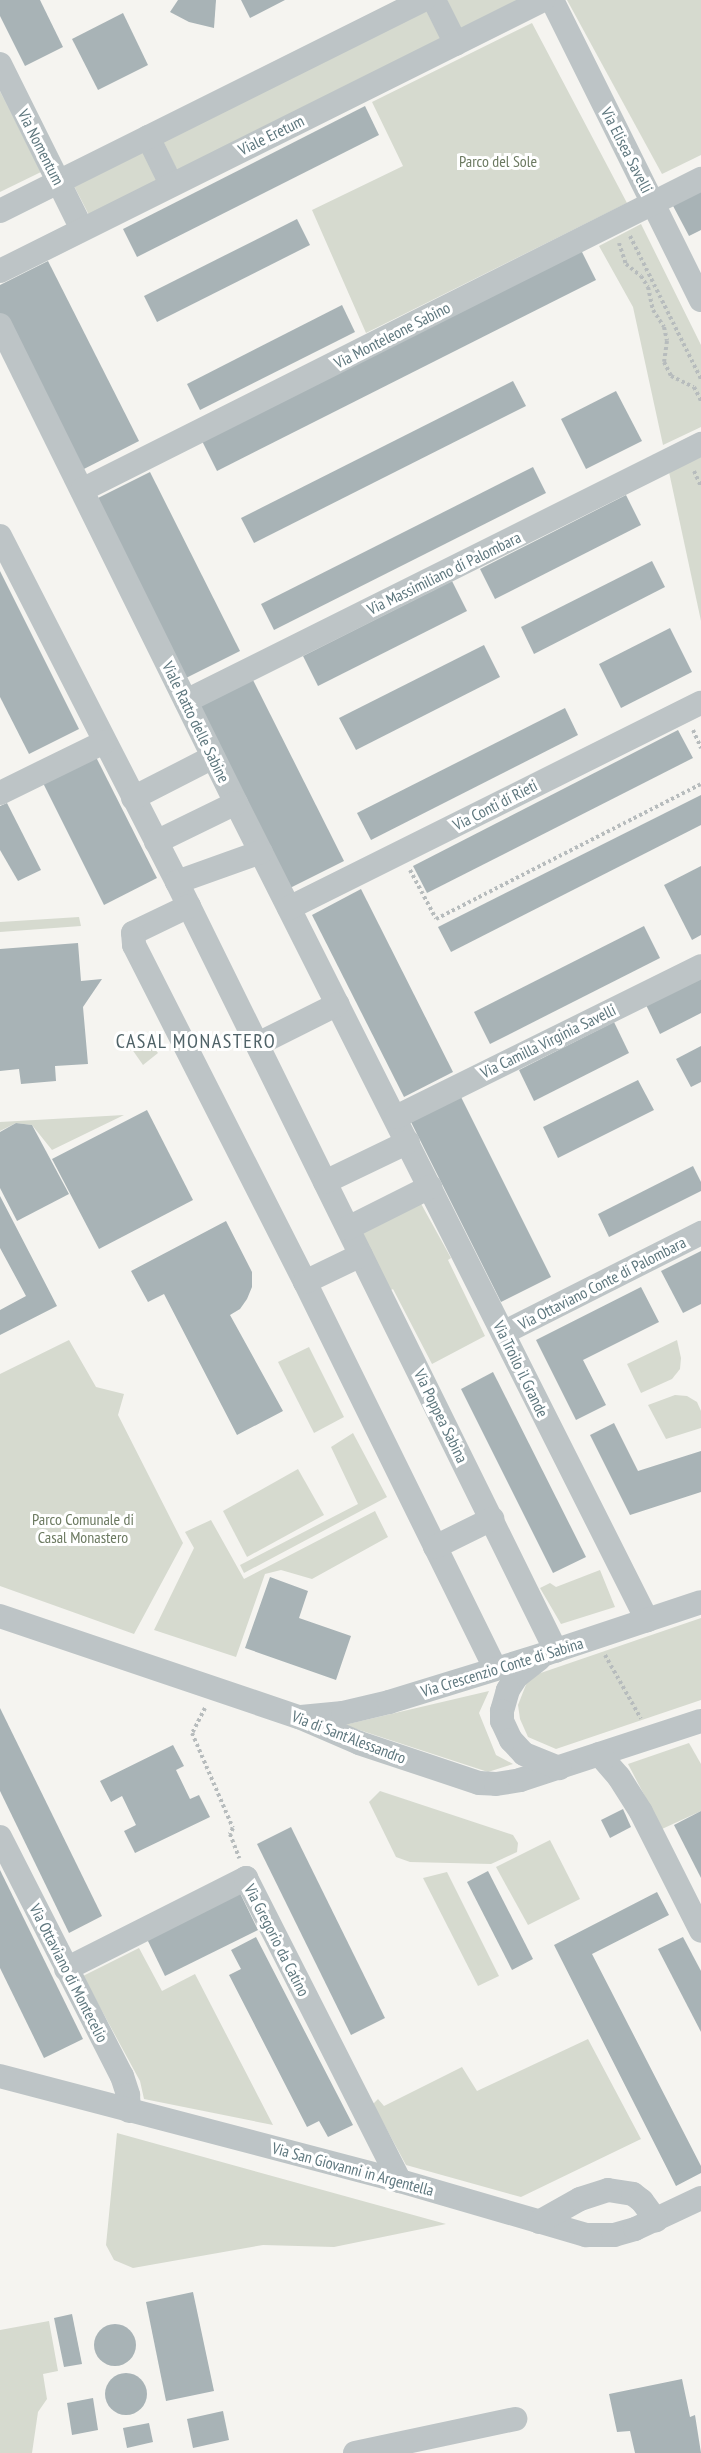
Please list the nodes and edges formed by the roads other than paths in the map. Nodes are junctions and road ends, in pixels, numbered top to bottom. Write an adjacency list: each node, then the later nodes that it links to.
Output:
1 (424, 0): 7 (street)
2 (434, 0): 5 (street)
3 (543, 0): 5 (street, Viale Eretum)
4 (552, 0): 11 (street, Via Elisea Savelli)
5 (456, 44): 10 (street, Viale Eretum)
6 (0, 64): 9 (street, Via Nomentum)
7 (148, 137): 9 (street); 10 (street)
8 (701, 179): 11 (street, Via Monteleone Sabino)
9 (58, 181): 12 (street); 13 (street, Via Nomentum)
10 (171, 184): 13 (street, Viale Eretum)
11 (653, 202): 15 (street, Via Elisea Savelli); 18 (street, Via Monteleone Sabino)
12 (0, 211)
13 (82, 229): 14 (street, Viale Eretum)
14 (0, 271)
15 (701, 300)
16 (0, 325): 18 (street, Viale Ratto delle Sabine)
17 (701, 444): 20 (street, Via Massimiliano di Palombara)
18 (82, 490): 20 (street, Viale Ratto delle Sabine)
19 (0, 536): 22 (street)
20 (186, 700): 23 (street, Viale Ratto delle Sabine)
21 (701, 703): 31 (street, Via Conti di Rieti)
22 (104, 742): 24 (street); 25 (street)
23 (213, 757): 25 (street); 26 (street, Viale Ratto delle Sabine)
24 (0, 793)
25 (133, 798): 27 (street)
26 (236, 803): 27 (street); 28 (street, Viale Ratto delle Sabine)
27 (156, 842): 29 (street)
28 (261, 852): 29 (street); 31 (street, Viale Ratto delle Sabine)
29 (177, 882): 30 (street)
30 (189, 906): 34 (street); 42 (street)
31 (289, 908): 33 (street, Viale Ratto delle Sabine)
32 (701, 966): 35 (street, Via Camilla Virginia Savelli)
33 (338, 1004): 34 (street); 35 (street, Viale Ratto delle Sabine)
34 (258, 1044): 37 (street)
35 (396, 1118): 36 (street, Via Troilo il Grande)
36 (408, 1142): 37 (street); 38 (street, Via Troilo il Grande)
37 (326, 1182): 39 (street, Via Poppea Sabina)
38 (430, 1187): 39 (street); 43 (street, Via Troilo il Grande)
39 (348, 1228): 41 (street, Via Poppea Sabina)
40 (701, 1233): 43 (street, Via Ottaviano Conte di Palombara)
41 (361, 1255): 42 (street); 44 (street, Via Poppea Sabina)
42 (305, 1282): 45 (street)
43 (503, 1333): 48 (street, Via Troilo il Grande)
44 (492, 1519): 45 (street); 49 (street, Via Poppea Sabina)
45 (435, 1547): 50 (street)
46 (701, 1602): 48 (street, Via Crescenzio Conte di Sabina)
47 (0, 1616): 51 (street, Via di Sant'Alessandro)
48 (647, 1620): 49 (street, Via Crescenzio Conte di Sabina)
49 (551, 1652): 50 (street, Via Crescenzio Conte di Sabina); 54 (street)
50 (495, 1668): 51 (street, Via Crescenzio Conte di Sabina)
51 (299, 1718): 54 (street, Via di Sant'Alessandro)
52 (701, 1721): 53 (street, Via di Sant'Alessandro)
53 (599, 1754): 54 (street, Via di Sant'Alessandro); 56 (street)
54 (559, 1768)
55 (0, 1837): 57 (street, Via Ottaviano di Montecelio)
56 (701, 1931)
57 (66, 1969): 59 (street, Via Ottaviano di Montecelio); 60 (street, Via Gregorio da Catino)
58 (0, 2076): 59 (street, Via San Giovanni in Argentella)
59 (129, 2111): 60 (street, Via San Giovanni in Argentella)
60 (400, 2181): 63 (street, Via San Giovanni in Argentella)
61 (701, 2198): 62 (street, Via San Giovanni in Argentella)
62 (656, 2220): 63 (street, Via San Giovanni in Argentella); 63 (street)
63 (539, 2222)
64 (514, 2419): 65 (street)
65 (355, 2453)

